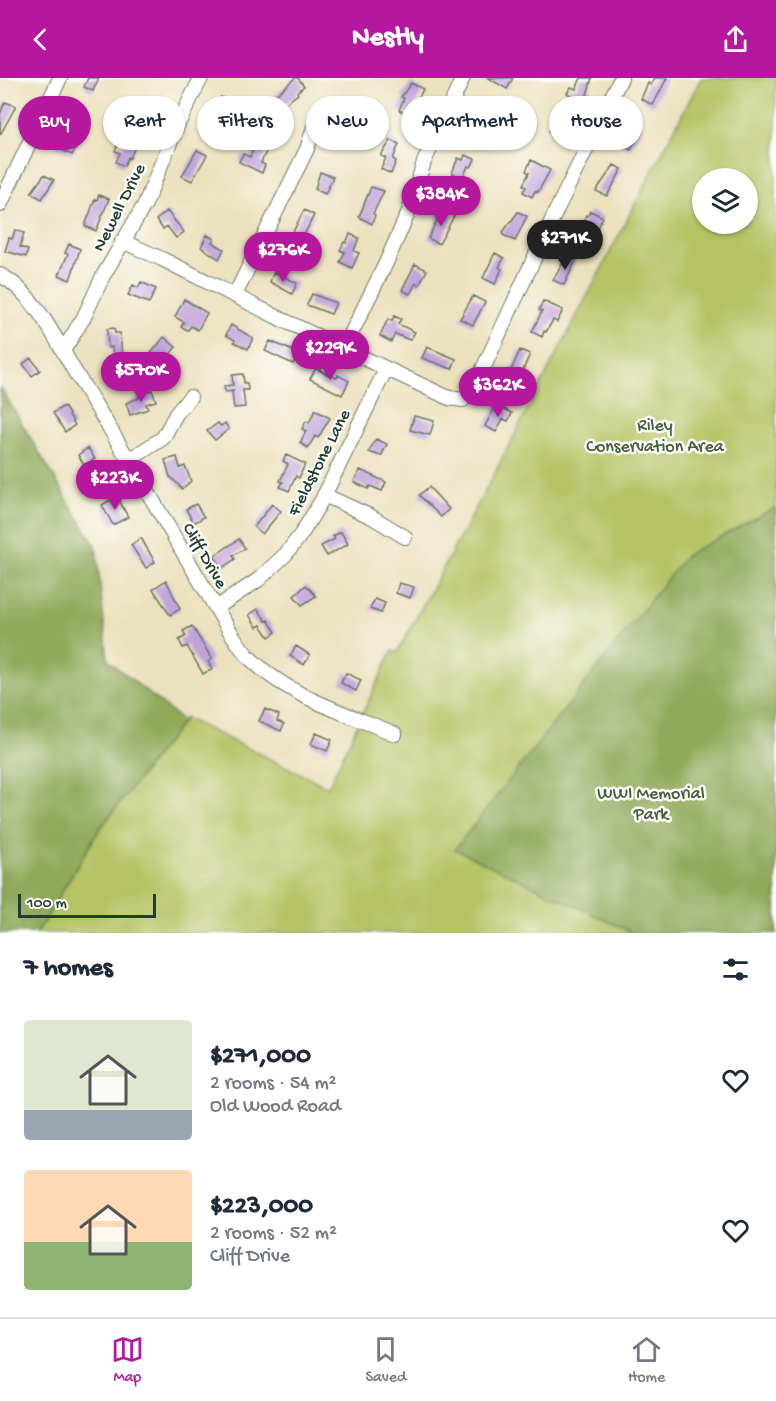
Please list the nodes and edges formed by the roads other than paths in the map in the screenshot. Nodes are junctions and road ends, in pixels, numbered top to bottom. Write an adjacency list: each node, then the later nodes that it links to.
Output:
1 (60, 78): 6 (street)
2 (201, 78): 7 (street, Newell Drive)
3 (463, 78): 10 (street)
4 (621, 78): 13 (street)
5 (307, 150): 9 (street)
6 (0, 205)
7 (122, 242): 9 (street); 11 (street, Newell Drive)
8 (0, 275): 11 (street, Cliff Drive)
9 (235, 295): 10 (street)
10 (344, 348): 12 (street); 13 (street)
11 (63, 351): 15 (street, Cliff Drive)
12 (327, 365)
13 (386, 369): 16 (street, Fieldstone Lane)
14 (190, 397): 15 (street)
15 (129, 460): 18 (street, Cliff Drive)
16 (324, 495): 17 (street); 18 (street, Fieldstone Lane)
17 (405, 537)
18 (216, 608): 19 (street, Cliff Drive)
19 (395, 734)

